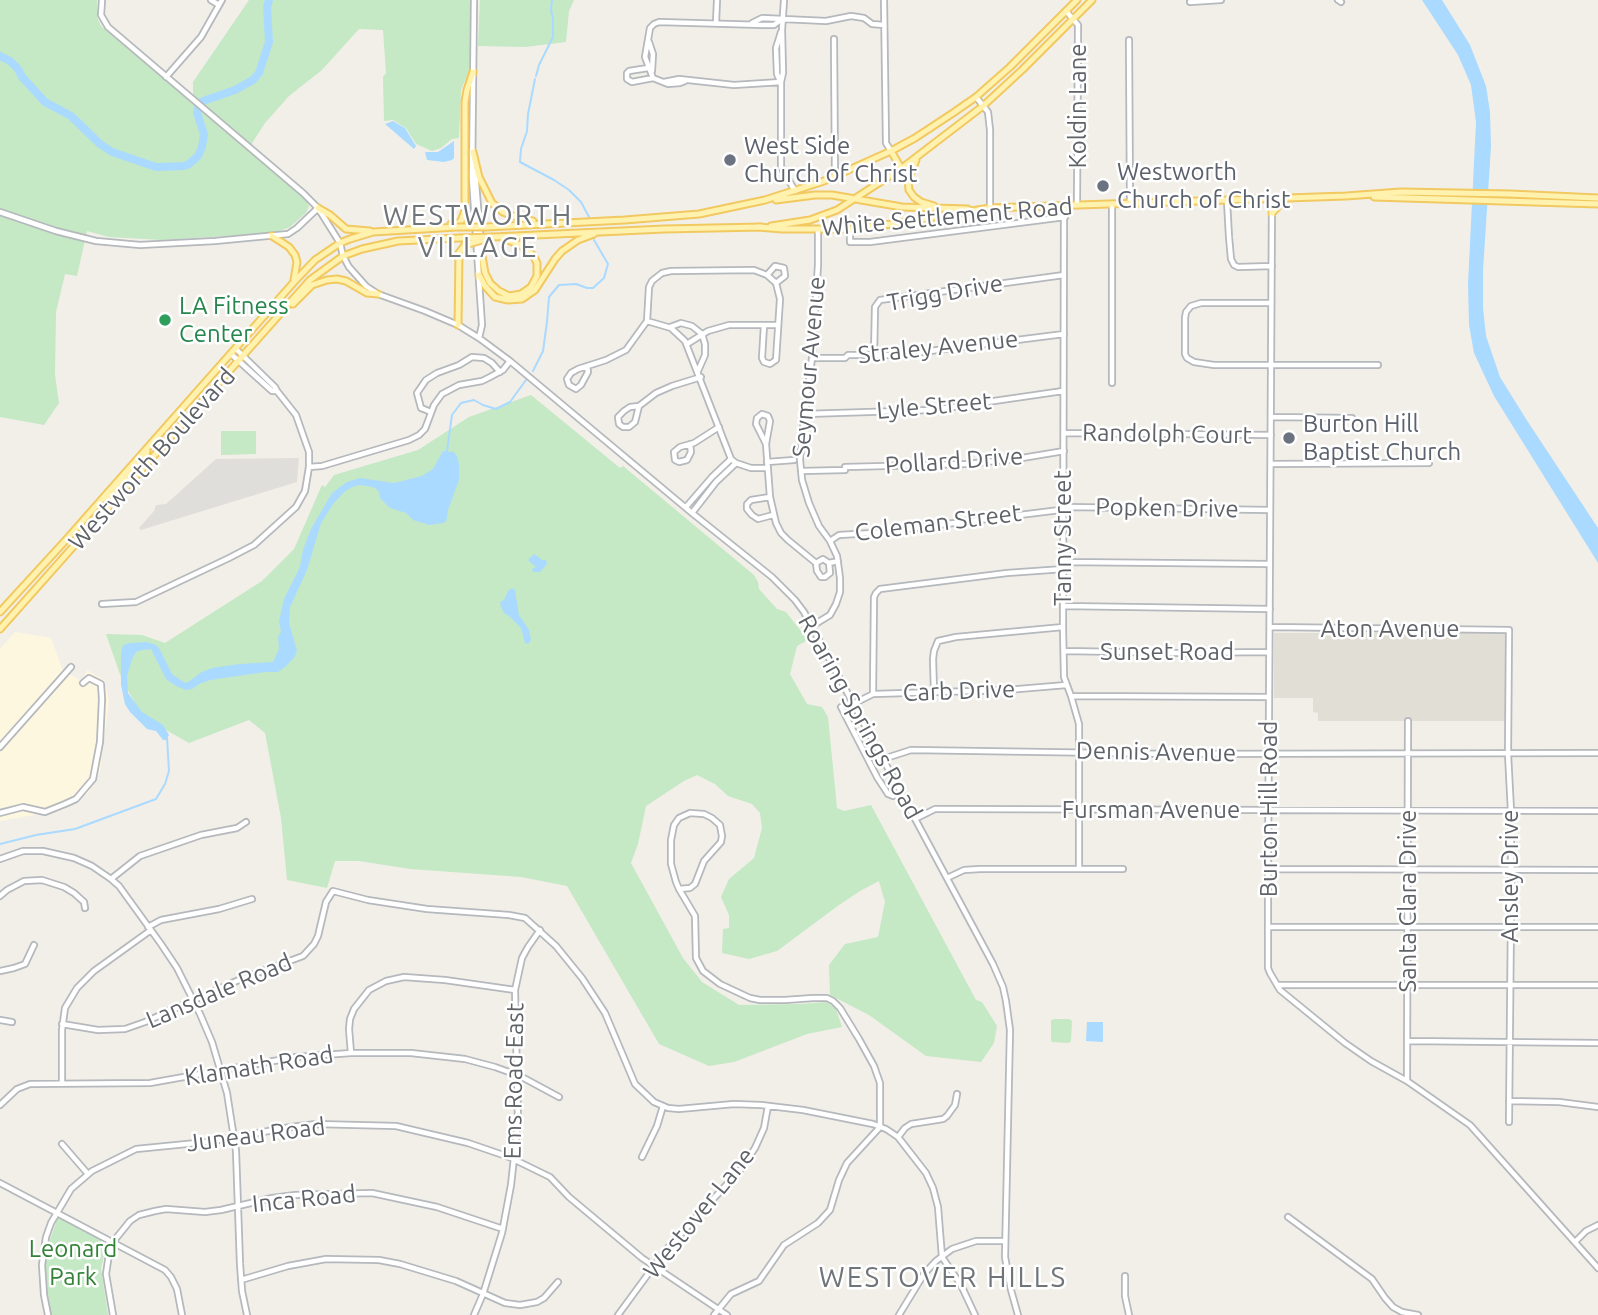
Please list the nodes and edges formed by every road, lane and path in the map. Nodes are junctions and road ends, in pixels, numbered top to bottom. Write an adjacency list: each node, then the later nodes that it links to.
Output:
1 (102, 0): 21 (street, Roaring Springs Road)
2 (211, 0): 11 (street)
3 (474, 0): 19 (street)
4 (717, 0): 15 (street)
5 (784, 0): 13 (street)
6 (884, 0): 16 (street)
7 (1077, 0): 12 (main road, Westworth Boulevard)
8 (1092, 0): 14 (main road, Westworth Boulevard)
9 (1221, 0): 10 (street)
10 (1190, 2)
11 (221, 3): 21 (street)
12 (1066, 11): 14 (street, Koldin Lane); 23 (main road, Westworth Boulevard)
13 (782, 19): 15 (street); 16 (street); 22 (street)
14 (1074, 19): 24 (main road, Westworth Boulevard); 44 (street, Koldin Lane)
15 (716, 23): 20 (street)
16 (884, 24): 25 (street)
17 (834, 39): 29 (street)
18 (1129, 40): 41 (street)
19 (473, 72): 26 (street); 56 (main road)
20 (651, 73): 20 (street); 22 (street)
21 (166, 78): 45 (street, Roaring Springs Road)
22 (781, 82): 31 (street)
23 (975, 97): 24 (street); 25 (main road, Westworth Boulevard)
24 (983, 106): 27 (main road, Westworth Boulevard); 47 (street)
25 (891, 151): 28 (main road); 29 (main road, Westworth Boulevard)
26 (473, 152): 54 (main road); 69 (street); 71 (street)
27 (919, 156): 28 (main road, Westworth Boulevard); 30 (main road)
28 (902, 168): 30 (main road); 36 (main road, Westworth Boulevard)
29 (835, 176): 31 (main road, Westworth Boulevard)
30 (908, 180): 46 (main road)
31 (795, 191): 38 (main road, Westworth Boulevard)
32 (1346, 196): 33 (main road, White Settlement Road); 33 (main road, White Settlement Road); 34 (main road, White Settlement Road)
33 (1509, 197): 35 (main road, White Settlement Road); 42 (main road, White Settlement Road)
34 (1286, 198): 37 (main road, White Settlement Road); 50 (main road)
35 (1598, 198)
36 (856, 199): 38 (main road); 46 (main road); 55 (main road, Westworth Boulevard)
37 (1272, 199): 39 (main road, White Settlement Road); 50 (street, Burton Hill Road)
38 (765, 200): 51 (main road, Westworth Boulevard)
39 (1227, 201): 41 (main road, White Settlement Road); 70 (street)
40 (1112, 204): 41 (main road, White Settlement Road); 44 (main road, White Settlement Road); 99 (street)
41 (1129, 204)
42 (1598, 204)
43 (1065, 205): 44 (main road, White Settlement Road); 47 (main road, White Settlement Road); 52 (street, Tanny Street)
44 (1077, 205)
45 (318, 208): 62 (main road); 64 (street); 67 (street, Roaring Springs Road)
46 (943, 208): 48 (main road)
47 (990, 208): 48 (main road, White Settlement Road)
48 (978, 209): 58 (main road, White Settlement Road)
49 (0, 212): 64 (street)
50 (1272, 212): 70 (street, Burton Hill Road)
51 (686, 215): 53 (main road, Westworth Boulevard); 57 (main road)
52 (1065, 217): 58 (street); 73 (street, Tanny Street)
53 (625, 220): 54 (main road, Westworth Boulevard); 60 (main road)
54 (546, 223): 56 (main road, Westworth Boulevard, bridge)
55 (758, 227): 57 (main road, Westworth Boulevard); 61 (main road, White Settlement Road)
56 (429, 228): 59 (main road, Westworth Boulevard)
57 (687, 228): 60 (main road, Westworth Boulevard)
58 (850, 229): 61 (main road, White Settlement Road)
59 (398, 230): 62 (main road, Westworth Boulevard); 66 (main road)
60 (626, 230): 63 (main road, Westworth Boulevard)
61 (818, 230): 90 (street, Seymour Avenue)
62 (384, 231): 67 (main road, Westworth Boulevard)
63 (600, 232): 65 (main road, Westworth Boulevard); 71 (main road)
64 (272, 236): 74 (main road)
65 (497, 237): 66 (main road, Westworth Boulevard, bridge); 69 (main road); 80 (main road, bridge)
66 (398, 241): 68 (main road, Westworth Boulevard)
67 (340, 243): 68 (street, Roaring Springs Road); 74 (main road, Westworth Boulevard)
68 (343, 256): 76 (street, Roaring Springs Road); 78 (main road, Westworth Boulevard)
69 (482, 256)
70 (1272, 266): 77 (street, Burton Hill Road)
71 (479, 275): 86 (street)
72 (767, 275): 75 (street); 75 (street); 79 (street)
73 (1064, 275): 85 (street, Tanny Street); 89 (street, Trigg Drive)
74 (294, 282): 88 (main road, Westworth Boulevard)
75 (776, 283): 82 (street)
76 (378, 295): 78 (main road); 80 (street, Roaring Springs Road)
77 (1272, 303): 93 (street, Burton Hill Road); 93 (street)
78 (282, 312): 91 (main road, Westworth Boulevard)
79 (647, 321): 83 (street); 95 (street)
80 (458, 325): 86 (street, Roaring Springs Road)
81 (764, 325): 82 (street); 82 (street); 84 (street)
82 (778, 325)
83 (670, 328): 84 (street); 87 (street)
84 (702, 334): 87 (street); 96 (street)
85 (1064, 334): 89 (street, Straley Avenue); 100 (street, Tanny Street)
86 (480, 338): 92 (street, Roaring Springs Road)
87 (687, 344): 96 (street)
88 (233, 352): 91 (street); 101 (main road, Westworth Boulevard)
89 (874, 356): 90 (street, Straley Avenue)
90 (812, 358): 104 (street, Seymour Avenue)
91 (240, 359): 110 (main road, Westworth Boulevard); 120 (street)
92 (510, 361): 97 (street); 124 (street, Roaring Springs Road)
93 (1271, 364): 94 (street); 105 (street, Burton Hill Road)
94 (1378, 365)
95 (587, 366): 95 (street)
96 (698, 371): 98 (street)
97 (500, 372): 103 (street); 103 (street)
98 (701, 377): 102 (street); 107 (street)
99 (1112, 383)
100 (1063, 391): 104 (street, Lyle Street); 108 (street, Tanny Street)
101 (189, 400): 110 (main road); 113 (main road, Westworth Boulevard)
102 (639, 406): 102 (street)
103 (431, 412): 120 (street)
104 (805, 414): 121 (street, Seymour Avenue)
105 (1271, 417): 106 (street); 109 (street, Burton Hill Road)
106 (1352, 418)
107 (719, 427): 111 (street); 116 (street)
108 (1063, 433): 109 (street, Randolph Court); 114 (street, Tanny Street)
109 (1271, 435): 118 (street, Burton Hill Road)
110 (165, 444): 123 (main road, Westworth Boulevard)
111 (690, 444): 111 (street)
112 (766, 444): 112 (street); 119 (street)
113 (147, 448): 123 (main road); 139 (main road, Westworth Boulevard)
114 (1063, 451): 121 (street, Pollard Drive); 125 (street, Tanny Street)
115 (794, 460): 119 (street)
116 (734, 461): 119 (street); 124 (street); 127 (street)
117 (1429, 463): 118 (street)
118 (1270, 464): 126 (street, Burton Hill Road)
119 (767, 465): 122 (street)
120 (309, 467): 136 (street)
121 (801, 471): 129 (street, Seymour Avenue)
122 (771, 497): 128 (street); 128 (street)
123 (109, 507): 143 (main road, Westworth Boulevard)
124 (686, 507): 127 (street, Roaring Springs Road)
125 (1063, 509): 126 (street, Popken Drive); 129 (street, Coleman Street); 131 (street, Tanny Street)
126 (1270, 510): 134 (street, Burton Hill Road)
127 (692, 513): 140 (street, Roaring Springs Road)
128 (773, 515): 132 (street)
129 (830, 541): 130 (street, Coleman Street)
130 (838, 561): 133 (street); 140 (street, Coleman Street)
131 (1064, 562): 134 (street); 135 (street, Tanny Street)
132 (817, 563): 133 (street); 133 (street)
133 (829, 563)
134 (1270, 564): 138 (street, Burton Hill Road)
135 (1064, 569): 137 (street, Tanny Street); 151 (street)
136 (103, 604)
137 (1063, 606): 138 (street); 141 (street, Tanny Street)
138 (1270, 609): 142 (street, Burton Hill Road)
139 (0, 612)
140 (812, 626): 154 (street, Roaring Springs Road)
141 (1063, 627): 145 (street, Tanny Street); 150 (street)
142 (1270, 627): 144 (street, Aton Avenue); 146 (street, Burton Hill Road)
143 (0, 629)
144 (1509, 630): 162 (street, Ansley Drive)
145 (1064, 651): 146 (street, Sunset Road); 149 (street, Tanny Street)
146 (1269, 652): 153 (street, Burton Hill Road)
147 (71, 667): 157 (street)
148 (83, 683): 170 (street)
149 (1066, 685): 150 (street, Carb Drive); 152 (street, Tanny Street)
150 (934, 692): 151 (street, Carb Drive)
151 (873, 694): 154 (street, Carb Drive)
152 (1071, 696): 153 (street); 158 (street, Tanny Street)
153 (1269, 697): 159 (street, Burton Hill Road)
154 (853, 704): 163 (street, Roaring Springs Road)
155 (841, 706): 164 (street)
156 (1408, 721): 161 (street, Santa Clara Drive)
157 (0, 747)
158 (1079, 752): 159 (street, Dennis Avenue); 163 (street, Dennis Avenue); 165 (street, Tanny Street)
159 (1269, 753): 161 (street, Dennis Avenue); 166 (street, Burton Hill Road)
160 (1598, 753): 162 (street, Dennis Avenue)
161 (1408, 754): 162 (street, Dennis Avenue); 167 (street, Santa Clara Drive)
162 (1508, 754): 168 (street, Ansley Drive)
163 (883, 759): 164 (street, Roaring Springs Road)
164 (902, 793): 171 (street, Roaring Springs Road)
165 (1079, 809): 166 (street, Fursman Avenue); 171 (street, Fursman Avenue); 174 (street, Tanny Street)
166 (1269, 810): 167 (street, Fursman Avenue); 176 (street, Burton Hill Road)
167 (1408, 811): 168 (street, Fursman Avenue); 177 (street, Santa Clara Drive)
168 (1511, 811): 169 (street, Fursman Avenue); 178 (street, Ansley Drive)
169 (1598, 811)
170 (0, 813)
171 (915, 819): 180 (street, Roaring Springs Road)
172 (246, 822): 181 (street)
173 (0, 859): 181 (street)
174 (1079, 868): 175 (street); 180 (street)
175 (1123, 869)
176 (1268, 869): 177 (street); 186 (street, Burton Hill Road)
177 (1408, 869): 178 (street); 189 (street, Santa Clara Drive)
178 (1511, 870): 179 (street); 190 (street, Ansley Drive)
179 (1598, 870)
180 (947, 878): 232 (street, Roaring Springs Road)
181 (111, 879): 188 (street)
182 (679, 889): 182 (street); 219 (street)
183 (0, 896): 185 (street)
184 (253, 900): 188 (street)
185 (85, 908)
186 (1268, 927): 189 (street); 194 (street, Burton Hill Road)
187 (1598, 927): 190 (street)
188 (150, 928): 199 (street); 202 (street)
189 (1408, 928): 190 (street); 195 (street, Santa Clara Drive)
190 (1511, 928): 196 (street, Ansley Drive)
191 (540, 930): 198 (street, Ems Road East); 199 (street, Lansdale Road); 215 (street)
192 (34, 945): 193 (street)
193 (0, 971)
194 (1276, 985): 195 (street); 209 (street)
195 (1408, 985): 196 (street); 203 (street, Santa Clara Drive)
196 (1510, 985): 197 (street); 204 (street, Ansley Drive)
197 (1598, 985)
198 (515, 990): 206 (street); 208 (street, Ems Road East)
199 (193, 1000): 202 (street, Lansdale Road); 207 (street)
200 (0, 1020): 201 (street)
201 (12, 1022)
202 (62, 1024): 210 (street)
203 (1407, 1041): 204 (street); 209 (street, Santa Clara Drive)
204 (1510, 1043): 205 (street); 213 (street, Ansley Drive)
205 (1598, 1043)
206 (351, 1053): 207 (street, Klamath Road); 208 (street, Klamath Road)
207 (221, 1070): 210 (street, Klamath Road); 220 (street)
208 (517, 1075): 212 (street, Klamath Road); 224 (street, Ems Road East)
209 (1407, 1081): 234 (street)
210 (62, 1083): 214 (street, Klamath Road)
211 (957, 1094): 221 (street)
212 (559, 1097)
213 (1510, 1101): 217 (street); 218 (street, Ansley Drive)
214 (0, 1105)
215 (663, 1106): 216 (street); 223 (street)
216 (768, 1106): 219 (street); 236 (street, Westover Lane)
217 (1598, 1107)
218 (1509, 1122)
219 (880, 1127): 221 (street); 242 (street)
220 (234, 1137): 224 (street, Juneau Road); 225 (street, Juneau Road); 227 (street)
221 (898, 1137): 235 (street)
222 (62, 1144): 225 (street)
223 (642, 1157)
224 (515, 1160): 231 (street, Ems Road East); 236 (street, Juneau Road)
225 (88, 1174): 228 (street, Juneau Road)
226 (0, 1182): 228 (street)
227 (238, 1206): 231 (street, Inca Road); 233 (street, Inca Road); 239 (street)
228 (57, 1212): 233 (street); 243 (street, Juneau Road)
229 (1288, 1217): 255 (street)
230 (1598, 1225): 234 (street)
231 (503, 1229): 241 (street, Ems Road East)
232 (1004, 1241): 235 (street); 253 (street, Roaring Springs Road)
233 (113, 1242): 244 (street); 245 (street)
234 (1575, 1242): 237 (street)
235 (942, 1257): 251 (street); 252 (street)
236 (654, 1266): 242 (street, Juneau Road); 248 (street, Westover Lane)
237 (1598, 1268)
238 (1125, 1276): 254 (street)
239 (241, 1280): 241 (street); 246 (street)
240 (558, 1282): 241 (street)
241 (483, 1294): 247 (street, Ems Road East)
242 (718, 1309): 249 (street); 250 (street, Juneau Road)
243 (48, 1315)
244 (113, 1315)
245 (182, 1315)
246 (247, 1315)
247 (474, 1315)
248 (618, 1315)
249 (713, 1315)
250 (727, 1315)
251 (899, 1315)
252 (975, 1315)
253 (1018, 1315)
254 (1129, 1315)
255 (1418, 1315)

